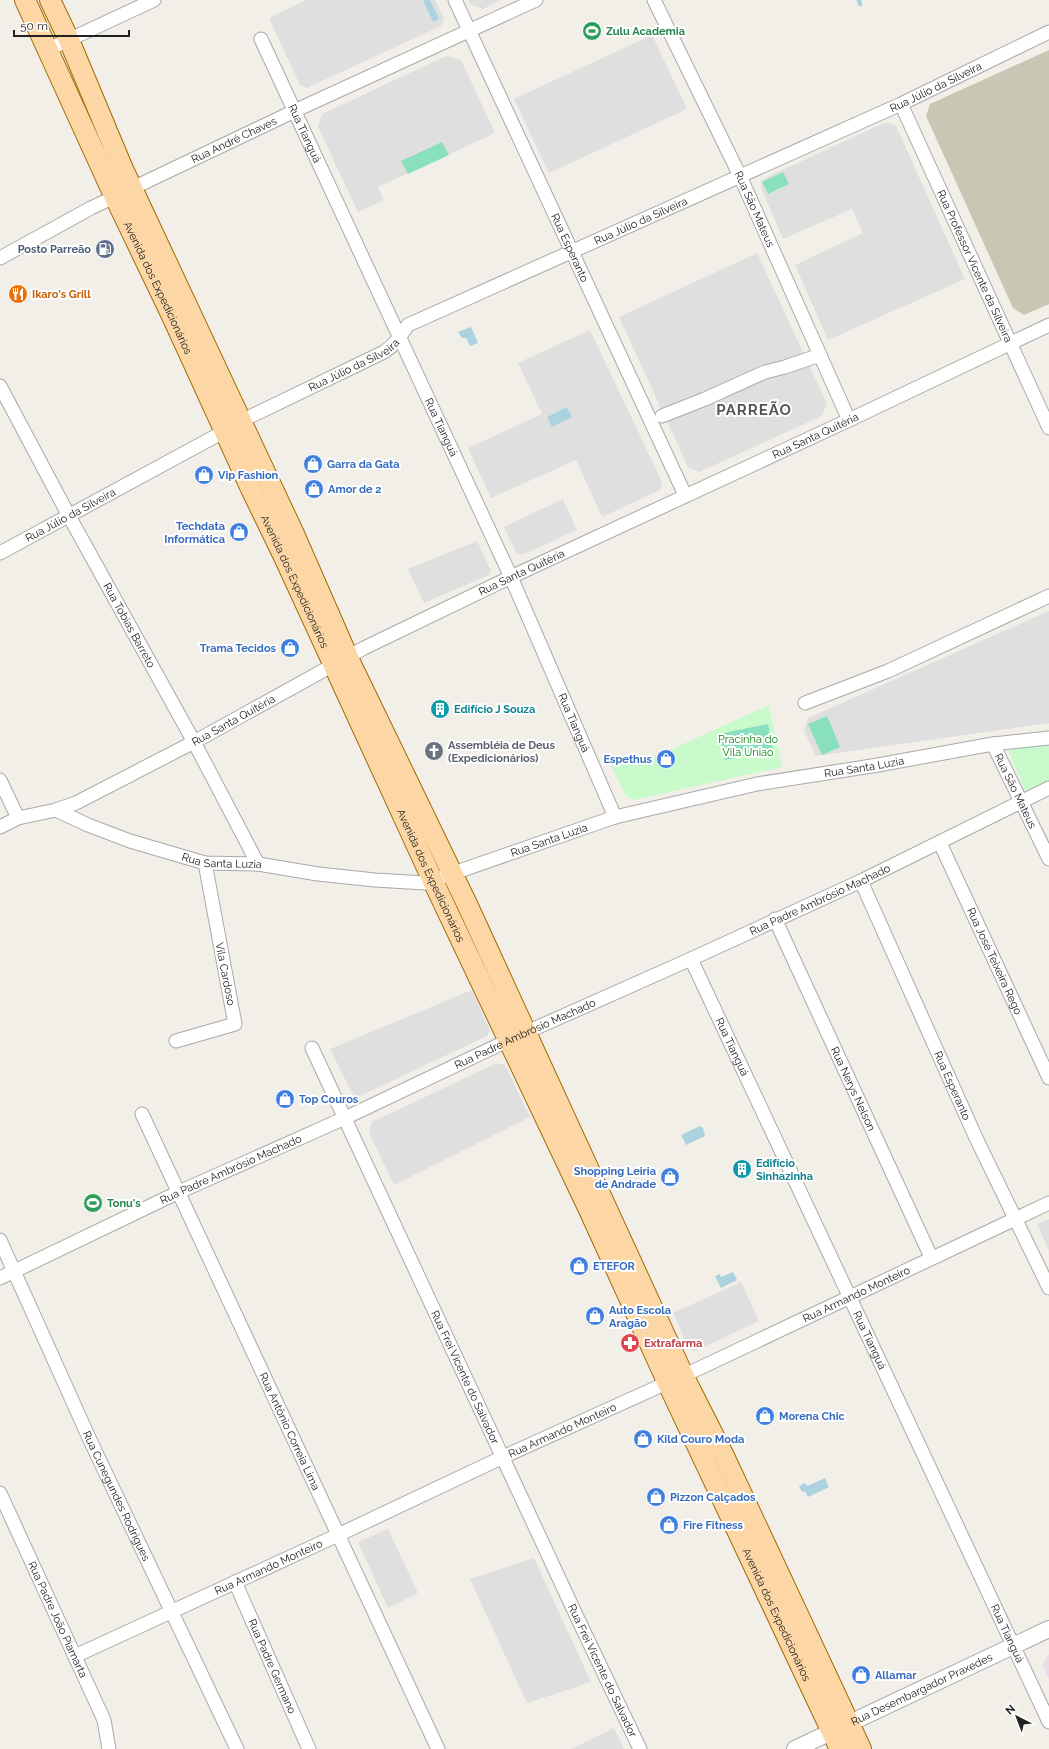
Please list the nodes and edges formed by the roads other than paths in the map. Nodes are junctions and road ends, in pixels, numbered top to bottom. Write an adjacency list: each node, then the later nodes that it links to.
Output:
1 (25, 0): 11 (main road, Avenida dos Expedicionários)
2 (50, 0): 10 (main road, Avenida dos Expedicionários)
3 (154, 0): 10 (street)
4 (455, 0): 7 (street, Rua Esperanto)
5 (536, 0): 7 (street, Rua André Chaves)
6 (654, 0): 14 (street, Rua São Mateus)
7 (468, 30): 13 (street, Rua André Chaves); 16 (street, Rua Esperanto)
8 (1049, 32): 12 (street, Rua Júlio da Silveira)
9 (261, 39): 13 (street, Rua Tianguá)
10 (69, 40): 11 (street); 15 (main road, Avenida dos Expedicionários)
11 (47, 50): 15 (main road, Avenida dos Expedicionários)
12 (900, 104): 14 (street, Rua Júlio da Silveira); 20 (street, Rua Professor Vicente da Silveira)
13 (295, 111): 15 (street, Rua André Chaves); 19 (street, Rua Tianguá)
14 (740, 176): 16 (street, Rua Júlio da Silveira); 21 (street, Rua São Mateus)
15 (124, 193): 17 (street, Rua André Chaves); 25 (main road, Avenida dos Expedicionários)
16 (572, 251): 19 (street, Rua Júlio da Silveira); 27 (street, Rua Esperanto)
17 (0, 258)
18 (1049, 325): 20 (street, Rua Santa Quitéria)
19 (400, 338): 25 (street, Rua Júlio da Silveira); 30 (street, Rua Tianguá)
20 (1010, 342): 24 (street, Rua Santa Quitéria); 26 (street, Rua Professor Vicente da Silveira)
21 (820, 355): 23 (street); 24 (street, Rua São Mateus)
22 (0, 386): 28 (street, Rua Tobias Barreto)
23 (662, 416)
24 (849, 420): 27 (street, Rua Santa Quitéria)
25 (233, 426): 28 (street, Rua Júlio da Silveira); 32 (main road, Avenida dos Expedicionários)
26 (1049, 428)
27 (685, 495): 30 (street, Rua Santa Quitéria)
28 (69, 516): 29 (street, Rua Júlio da Silveira); 35 (street, Rua Tobias Barreto)
29 (0, 553)
30 (511, 576): 32 (street, Rua Santa Quitéria); 41 (street, Rua Tianguá)
31 (1049, 596): 33 (street)
32 (340, 661): 35 (street, Rua Santa Quitéria); 48 (main road, Avenida dos Expedicionários); 49 (main road, Avenida dos Expedicionários)
33 (805, 704)
34 (1049, 738): 36 (street, Rua Santa Luzia)
35 (194, 742): 40 (street, Rua Santa Quitéria); 47 (street, Rua Tobias Barreto)
36 (993, 744): 39 (street, Rua São Mateus); 41 (street, Rua Santa Luzia)
37 (0, 780): 42 (street)
38 (1049, 788): 39 (street, Rua Padre Ambrósio Machado)
39 (1022, 802): 44 (street, Rua Padre Ambrósio Machado); 45 (street, Rua São Mateus)
40 (56, 810): 42 (street, Rua Santa Quitéria); 46 (street, Rua Santa Luzia)
41 (615, 817): 48 (street, Rua Santa Luzia)
42 (18, 818): 43 (street, Rua Santa Quitéria)
43 (0, 827)
44 (940, 843): 50 (street, Rua Padre Ambrósio Machado); 56 (street, Rua José Teixeira Rego)
45 (1049, 859)
46 (205, 863): 47 (street, Rua Santa Luzia); 54 (street, Vila Cardoso)
47 (258, 864): 49 (street, Rua Santa Luzia)
48 (452, 873): 49 (street, Rua Santa Luzia); 53 (main road, Avenida dos Expedicionários)
49 (433, 881): 53 (main road, Avenida dos Expedicionários)
50 (861, 881): 51 (street, Rua Padre Ambrósio Machado); 61 (street, Rua Esperanto)
51 (775, 919): 52 (street, Rua Padre Ambrósio Machado); 63 (street, Rua Nerys Nelson)
52 (691, 959): 53 (street, Rua Padre Ambrósio Machado); 67 (street, Rua Tianguá)
53 (517, 1036): 58 (street, Rua Padre Ambrósio Machado); 68 (main road, Avenida dos Expedicionários)
54 (176, 1041)
55 (312, 1048): 58 (street, Rua Frei Vicente do Salvador)
56 (1049, 1078)
57 (142, 1114): 59 (street, Rua Antônio Correia Lima)
58 (344, 1118): 59 (street, Rua Padre Ambrósio Machado); 69 (street, Rua Frei Vicente do Salvador)
59 (179, 1192): 64 (street, Rua Padre Ambrósio Machado); 72 (street, Rua Antônio Correia Lima)
60 (1049, 1203): 61 (street, Rua Armando Monteiro)
61 (1016, 1218): 63 (street, Rua Armando Monteiro); 66 (street, Rua Esperanto)
62 (0, 1240): 64 (street, Rua Cunegundes Rodrigues)
63 (930, 1258): 67 (street, Rua Armando Monteiro)
64 (14, 1271): 65 (street, Rua Padre Ambrósio Machado); 74 (street, Rua Cunegundes Rodrigues)
65 (0, 1278)
66 (1049, 1288)
67 (849, 1297): 68 (street, Rua Armando Monteiro); 76 (street, Rua Tianguá)
68 (675, 1379): 69 (street, Rua Armando Monteiro); 79 (main road, Avenida dos Expedicionários)
69 (503, 1457): 72 (street, Rua Armando Monteiro); 84 (street, Rua Frei Vicente do Salvador)
70 (0, 1493): 71 (street, Rua Padre João Piamarta)
71 (4, 1513): 77 (street, Rua Padre João Piamarta)
72 (338, 1535): 73 (street, Rua Armando Monteiro); 83 (street, Rua Antônio Correia Lima)
73 (235, 1582): 74 (street, Rua Armando Monteiro); 82 (street, Rua Padre Germano)
74 (171, 1612): 77 (street, Rua Armando Monteiro); 81 (street, Rua Cunegundes Rodrigues)
75 (1049, 1629): 76 (street, Rua Desembargador Praxedes)
76 (1014, 1645): 78 (street, Rua Tianguá); 79 (street, Rua Desembargador Praxedes)
77 (75, 1656): 80 (street, Rua Padre João Piamarta)
78 (1049, 1722)
79 (840, 1735): 85 (street, Rua Desembargador Praxedes); 86 (main road, Avenida dos Expedicionários)
80 (109, 1749)
81 (237, 1749)
82 (309, 1749)
83 (438, 1749)
84 (640, 1749)
85 (795, 1749)
86 (861, 1749)

